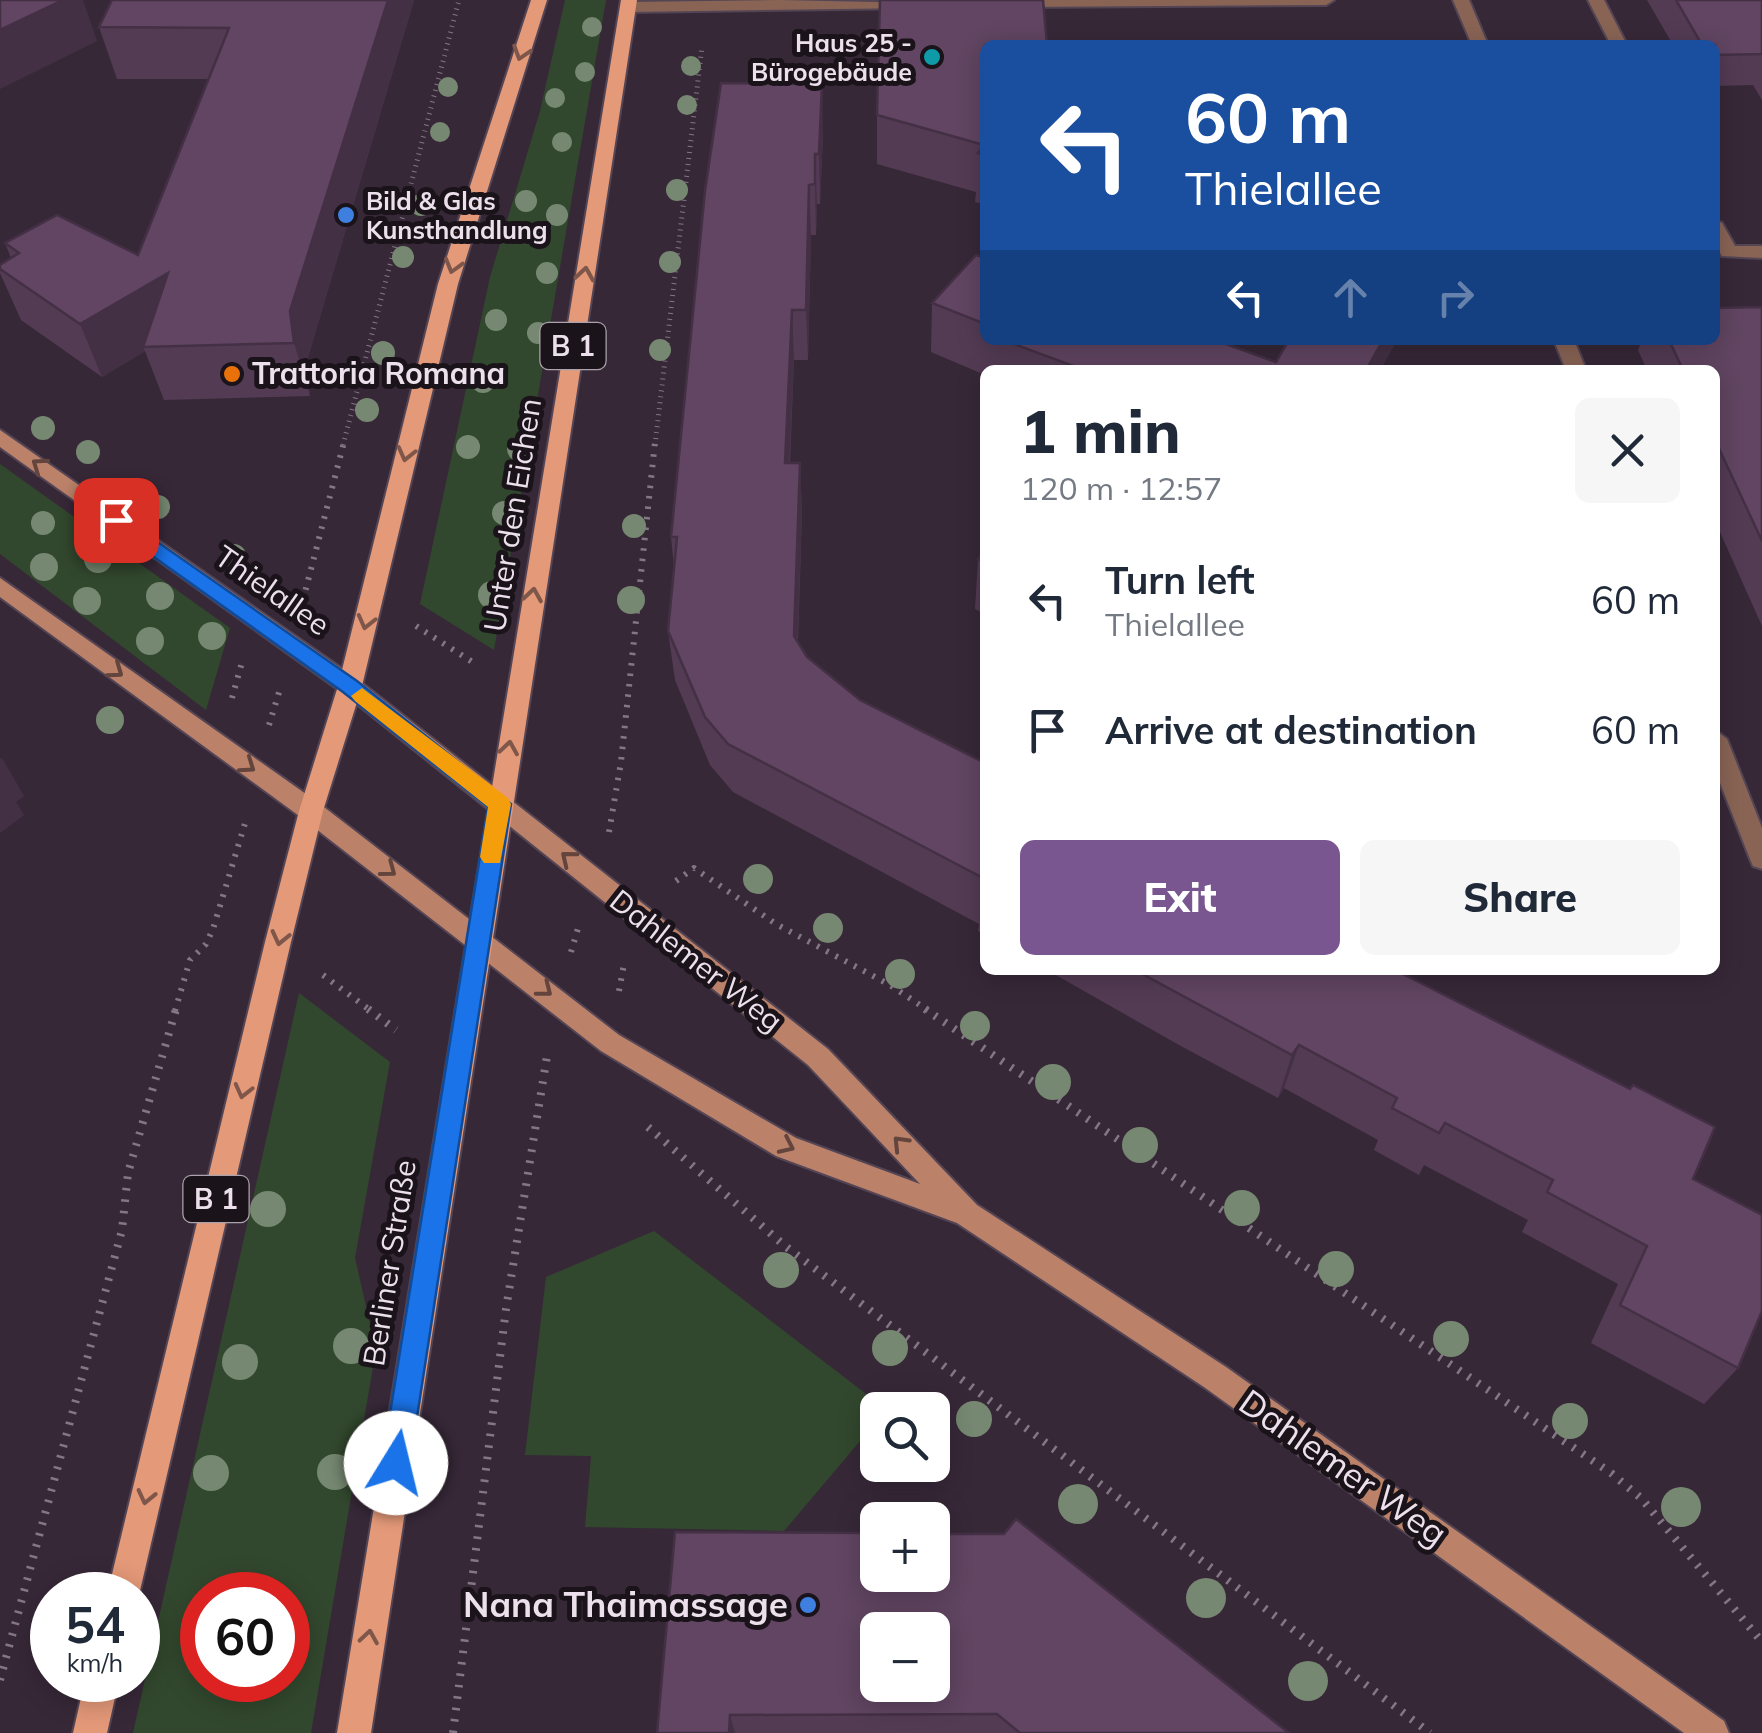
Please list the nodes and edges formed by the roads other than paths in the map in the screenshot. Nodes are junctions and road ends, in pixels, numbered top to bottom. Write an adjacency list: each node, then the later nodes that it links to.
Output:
1 (539, 0): 14 (main road, B 1, one-way to 14)
2 (1326, 0): 5 (street)
3 (1461, 0): 8 (street)
4 (1596, 0): 9 (street)
5 (988, 2)
6 (629, 3): 7 (street); 16 (main road, Unter den Eichen / B 1, one-way to 6)
7 (930, 3)
8 (1478, 40)
9 (1616, 40)
10 (1720, 236): 11 (street)
11 (1762, 252)
12 (0, 438): 14 (main road, Thielallee, one-way to 12)
13 (0, 586): 17 (main road, one-way to 17)
14 (350, 686): 16 (main road, Thielallee); 17 (main road, B 1)
15 (1720, 752): 18 (street)
16 (500, 804): 19 (main road, Berliner Straße / B 1); 20 (main road, Dahlemer Weg, one-way to 16)
17 (311, 811): 19 (main road, Dahlemer Weg, one-way to 19); 21 (main road, B 1, one-way to 21)
18 (1762, 860)
19 (479, 938): 20 (main road, Dahlemer Weg, one-way to 20); 24 (main road, Berliner Straße / B 1, one-way to 19)
20 (967, 1214): 25 (main road, Dahlemer Weg)
21 (128, 1572)
22 (97, 1702): 23 (main road)
23 (90, 1733)
24 (354, 1733)
25 (1712, 1733)

